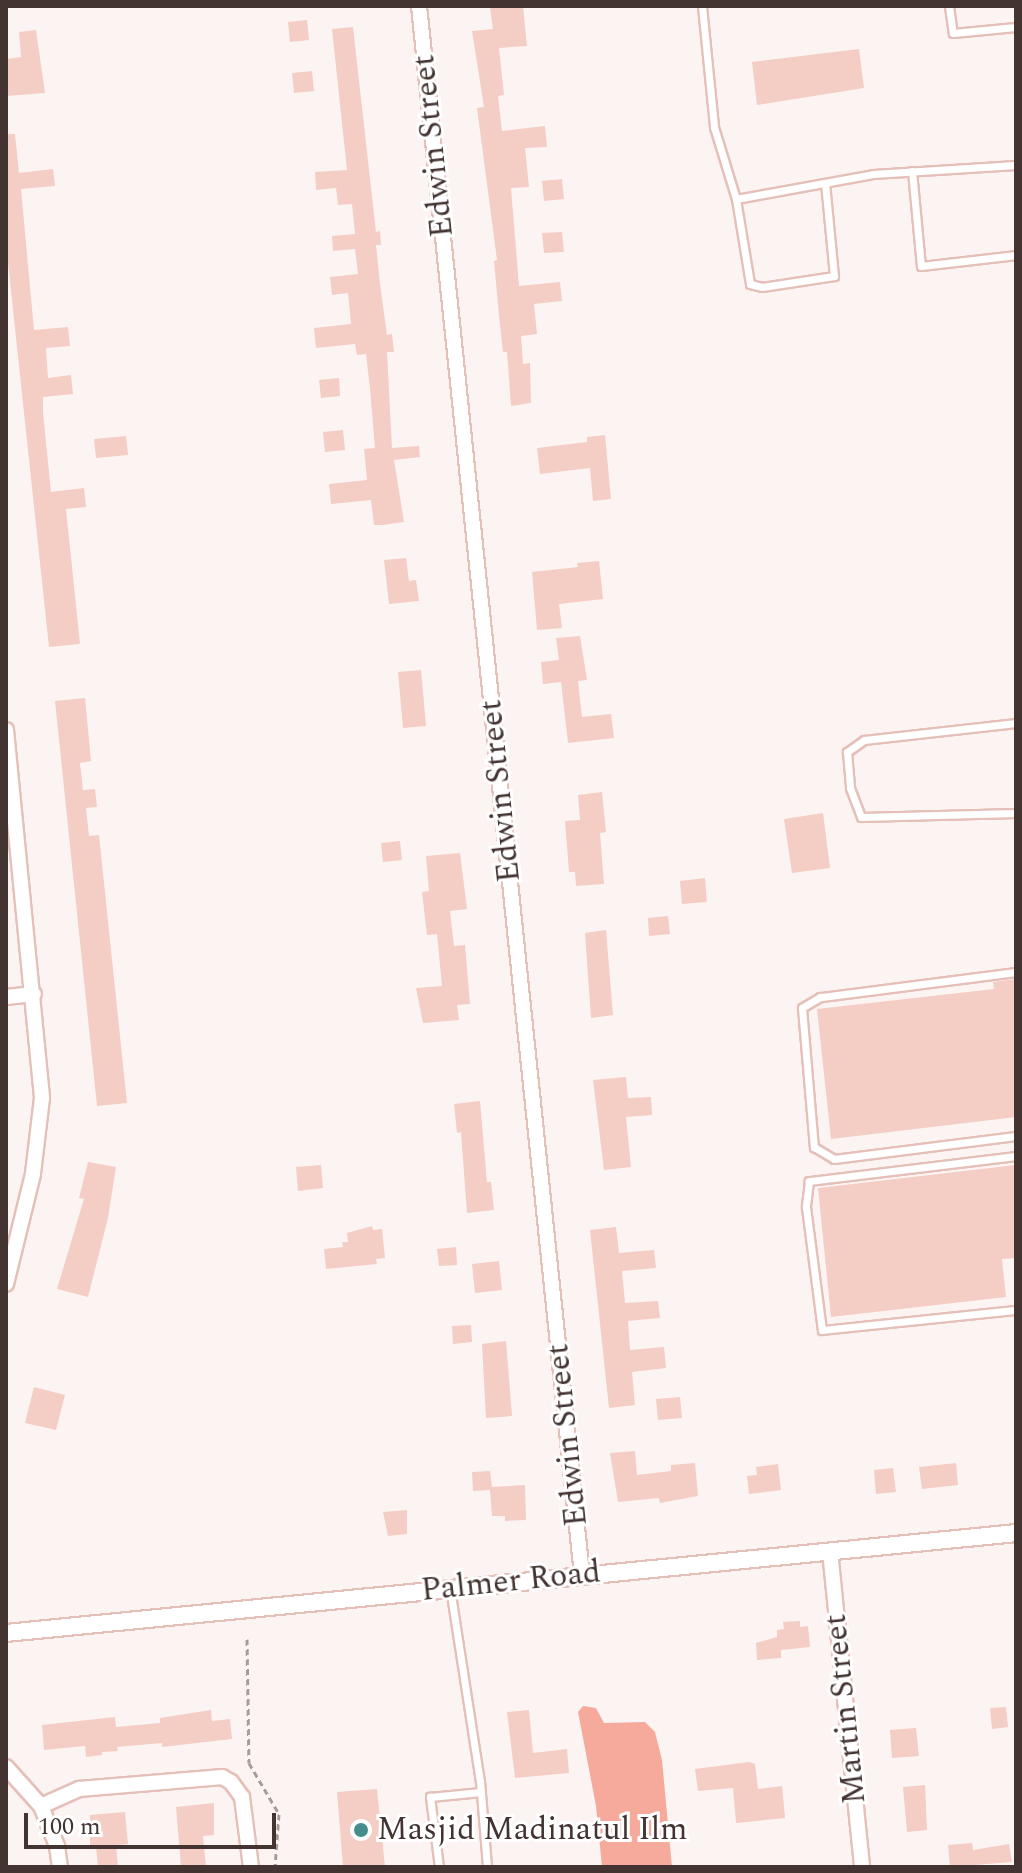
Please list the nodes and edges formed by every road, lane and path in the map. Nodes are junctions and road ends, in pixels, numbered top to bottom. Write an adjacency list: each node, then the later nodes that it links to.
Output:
1 (419, 6): 22 (street, Edwin Street)
2 (702, 6): 8 (lane)
3 (949, 6): 4 (lane)
4 (1016, 27)
5 (1016, 165): 6 (lane)
6 (912, 171): 7 (lane); 9 (lane)
7 (825, 183): 8 (lane); 8 (lane)
8 (736, 199)
9 (1016, 255)
10 (1016, 723): 12 (lane)
11 (6, 738): 14 (street)
12 (1016, 813)
13 (1016, 972): 16 (lane)
14 (34, 994): 15 (street); 18 (street)
15 (6, 997)
16 (1016, 1136)
17 (1016, 1156): 19 (lane)
18 (6, 1284)
19 (1016, 1310)
20 (1016, 1533): 21 (street, Palmer Road)
21 (830, 1551): 22 (street, Palmer Road); 34 (street, Martin Street)
22 (582, 1575): 23 (street, Palmer Road)
23 (450, 1588): 24 (street, Palmer Road); 27 (lane)
24 (6, 1633)
25 (247, 1639): 31 (path)
26 (6, 1767): 28 (street)
27 (481, 1792): 32 (lane); 33 (lane)
28 (41, 1806): 29 (street); 30 (street)
29 (60, 1867)
30 (251, 1867)
31 (275, 1867)
32 (439, 1867)
33 (487, 1867)
34 (862, 1867)

